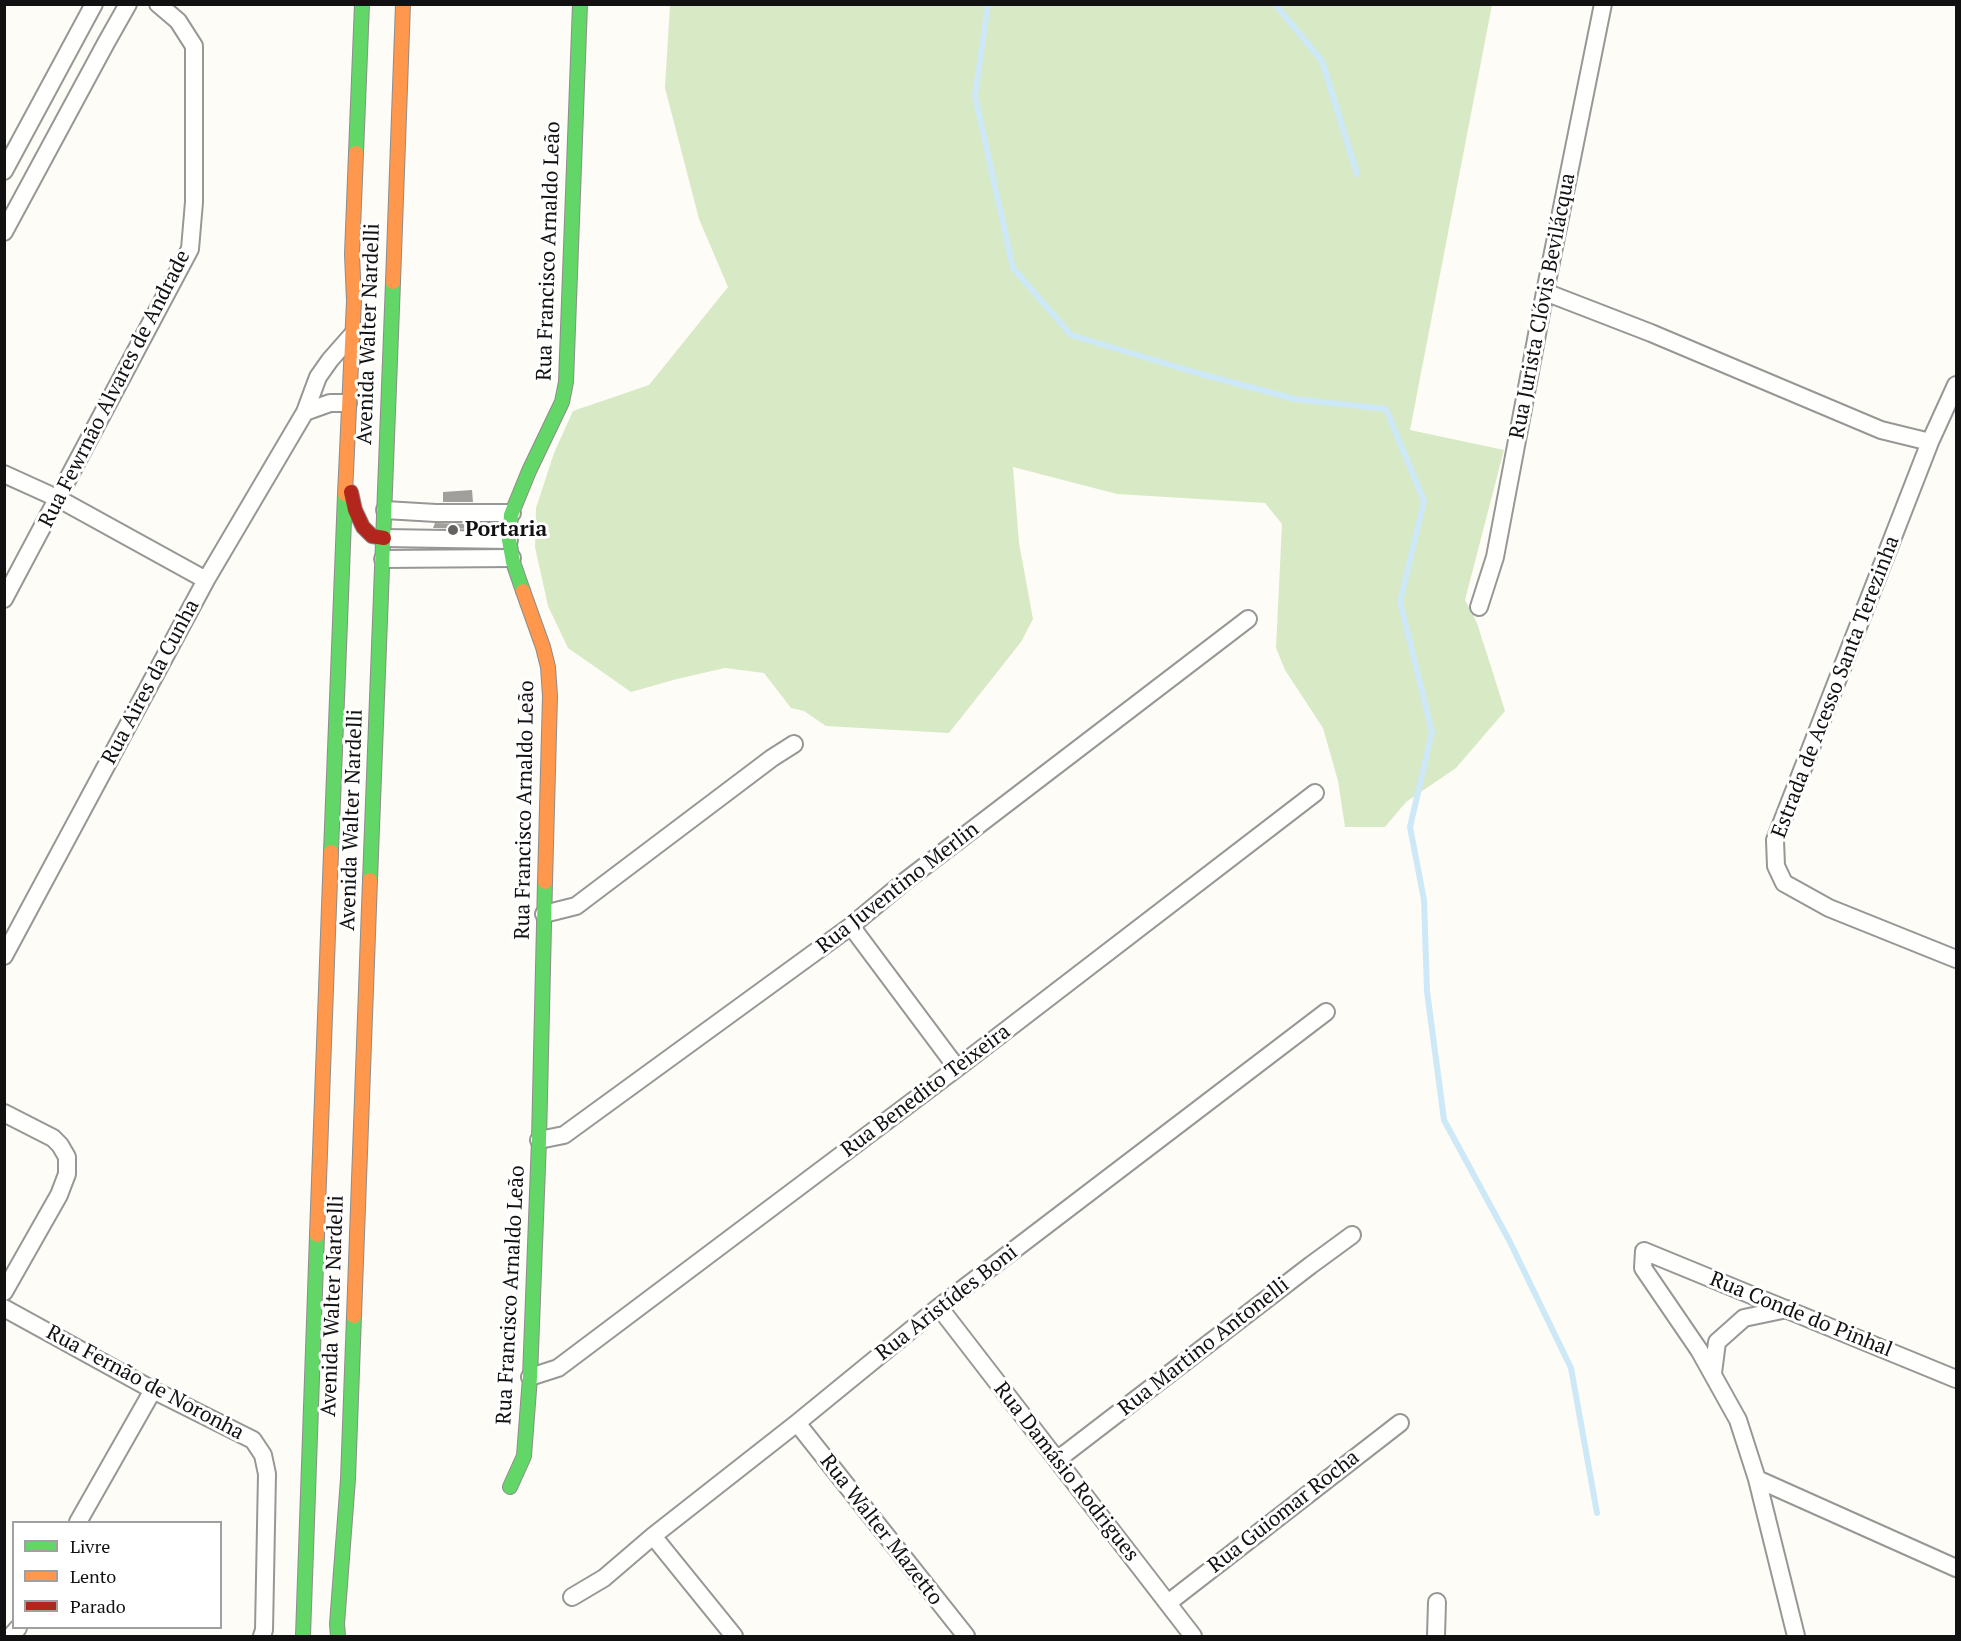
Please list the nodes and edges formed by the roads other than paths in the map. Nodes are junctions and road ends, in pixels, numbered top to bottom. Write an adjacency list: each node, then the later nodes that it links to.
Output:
1 (94, 4): 8 (street)
2 (129, 4): 9 (street)
3 (158, 4): 18 (street, Rua Fewrnão Alvares de Andrade)
4 (362, 4): 11 (street, Avenida Walter Nardelli)
5 (403, 4): 19 (street, Avenida Walter Nardelli)
6 (580, 4): 20 (street, Rua Francisco Arnaldo Leão)
7 (1603, 4): 10 (street, Rua Jurista Clóvis Bevilácqua)
8 (4, 171)
9 (4, 232)
10 (1545, 292): 15 (street); 25 (street, Rua Jurista Clóvis Bevilácqua)
11 (352, 335): 13 (street, Avenida Walter Nardelli); 14 (street, Rua Aires da Cunha)
12 (1956, 385): 15 (street, Estrada de Acesso Santa Terezinha)
13 (348, 403): 14 (street); 16 (street, Avenida Walter Nardelli)
14 (305, 412): 23 (street, Rua Aires da Cunha)
15 (1930, 442): 32 (street, Estrada de Acesso Santa Terezinha)
16 (345, 460): 21 (street); 58 (street, Avenida Walter Nardelli)
17 (4, 474): 18 (street)
18 (59, 499): 23 (street); 24 (street, Rua Fewrnão Alvares de Andrade)
19 (384, 515): 20 (street); 21 (street, Avenida Walter Nardelli)
20 (511, 518): 22 (street, Rua Francisco Arnaldo Leão)
21 (383, 549): 22 (street); 59 (street, Avenida Walter Nardelli)
22 (510, 549): 29 (street, Rua Francisco Arnaldo Leão)
23 (206, 580): 31 (street, Rua Aires da Cunha)
24 (4, 599)
25 (1479, 607)
26 (1248, 619): 30 (street, Rua Juventino Merlin)
27 (794, 744): 29 (street)
28 (1315, 793): 34 (street, Rua Benedito Teixeira)
29 (544, 914): 36 (street, Rua Francisco Arnaldo Leão)
30 (851, 926): 34 (street); 36 (street, Rua Juventino Merlin)
31 (4, 956)
32 (1956, 959)
33 (1326, 1012): 39 (street, Rua Aristídes Boni)
34 (957, 1068): 43 (street, Rua Benedito Teixeira)
35 (4, 1113): 38 (street)
36 (539, 1140): 43 (street, Rua Francisco Arnaldo Leão)
37 (1352, 1235): 48 (street, Rua Martino Antonelli)
38 (4, 1292)
39 (939, 1307): 46 (street, Rua Aristídes Boni); 48 (street, Rua Damásio Rodrigues)
40 (4, 1308): 45 (street, Rua Fernão de Noronha)
41 (1787, 1309): 42 (street); 42 (street, Rua Conde do Pinhal); 44 (street, Rua Conde do Pinhal)
42 (1713, 1373): 49 (street)
43 (530, 1377): 50 (street, Rua Francisco Arnaldo Leão)
44 (1956, 1379)
45 (153, 1390): 51 (street); 57 (street, Rua Fernão de Noronha)
46 (797, 1423): 52 (street, Rua Aristídes Boni); 61 (street, Rua Walter Mazetto)
47 (1400, 1423): 56 (street, Rua Guiomar Rocha)
48 (1058, 1460): 56 (street, Rua Damásio Rodrigues)
49 (1757, 1479): 53 (street); 64 (street)
50 (510, 1487)
51 (79, 1521)
52 (653, 1536): 54 (street, Rua Aristídes Boni); 60 (street)
53 (1956, 1568)
54 (572, 1597)
55 (1437, 1602): 63 (street)
56 (1168, 1603): 62 (street, Rua Damásio Rodrigues)
57 (262, 1636)
58 (303, 1636)
59 (338, 1636)
60 (734, 1636)
61 (966, 1636)
62 (1193, 1636)
63 (1436, 1636)
64 (1796, 1636)

